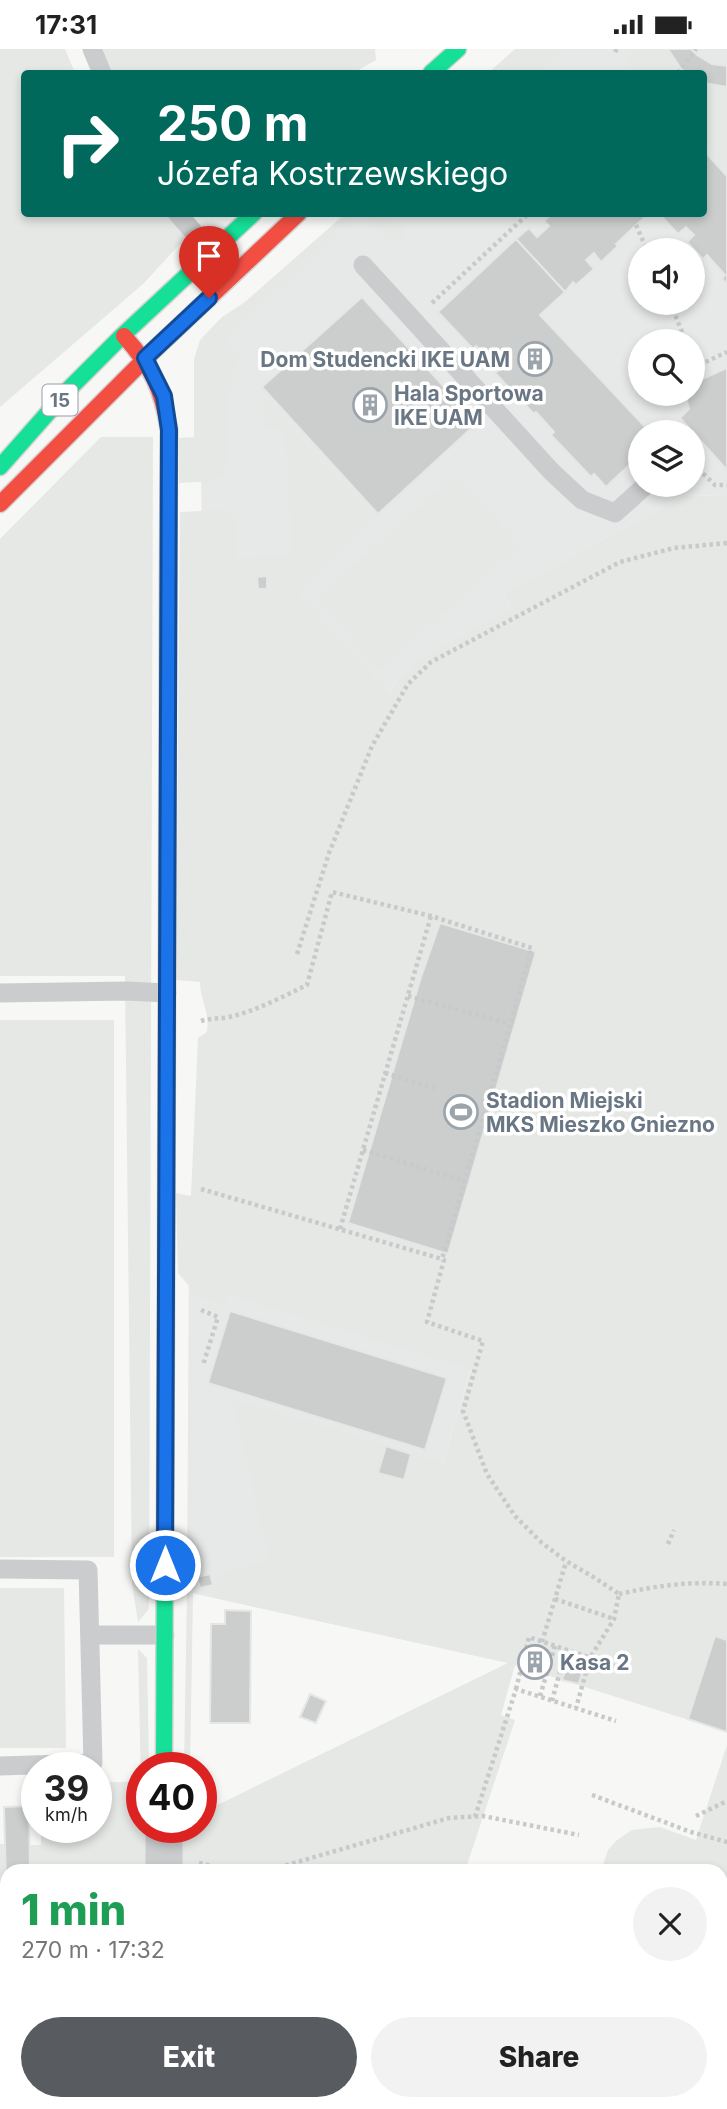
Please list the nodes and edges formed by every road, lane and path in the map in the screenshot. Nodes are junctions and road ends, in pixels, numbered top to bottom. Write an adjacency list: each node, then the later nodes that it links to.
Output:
1 (92, 49): 4 (lane)
2 (458, 49): 5 (street)
3 (696, 49): 6 (path)
4 (102, 70)
5 (434, 70)
6 (680, 70)
7 (180, 217): 13 (lane)
8 (250, 217): 13 (street, 15)
9 (295, 217): 18 (street, 15)
10 (525, 217): 15 (path)
11 (636, 225): 12 (path)
12 (642, 238)
13 (212, 253): 16 (street, 15)
14 (363, 265): 15 (lane)
15 (414, 321): 23 (lane)
16 (123, 335): 18 (street); 20 (street, 15)
17 (727, 352): 19 (path)
18 (145, 358): 24 (street, 15); 29 (street)
19 (705, 362)
20 (0, 467)
21 (705, 475): 22 (path)
22 (727, 485)
23 (633, 497)
24 (0, 504)
25 (727, 543): 27 (path)
26 (432, 916): 30 (path); 31 (path); 32 (path)
27 (297, 954)
28 (0, 993): 29 (lane)
29 (167, 993): 32 (street)
30 (408, 996): 31 (path); 33 (path)
31 (510, 1024): 37 (path)
32 (167, 1033): 36 (street)
33 (385, 1073): 34 (path); 35 (path)
34 (438, 1089)
35 (363, 1150): 37 (path); 38 (path)
36 (167, 1179): 38 (path); 48 (street)
37 (464, 1181): 39 (path)
38 (340, 1229): 39 (path)
39 (442, 1259): 42 (path)
40 (674, 1530): 41 (path)
41 (668, 1544)
42 (566, 1561): 45 (path); 46 (path)
43 (0, 1569): 49 (lane)
44 (727, 1584): 45 (path)
45 (619, 1594): 47 (path)
46 (555, 1599): 47 (path); 50 (path)
47 (614, 1619): 53 (path)
48 (165, 1635): 49 (lane); 60 (street)
49 (91, 1636): 61 (lane)
50 (542, 1642): 51 (path); 55 (path)
51 (555, 1646): 52 (path); 56 (path)
52 (566, 1649): 53 (path); 57 (path)
53 (590, 1658): 54 (path); 58 (path)
54 (629, 1671)
55 (516, 1689): 56 (path); 65 (path)
56 (541, 1696): 57 (path)
57 (552, 1701): 58 (path)
58 (576, 1708): 59 (path)
59 (616, 1721)
60 (164, 1752)
61 (0, 1766)
62 (592, 1795): 67 (path)
63 (727, 1801): 64 (path)
64 (696, 1816)
65 (475, 1817): 66 (path); 70 (path)
66 (579, 1835)
67 (727, 1842)
68 (164, 1843): 69 (street)
69 (164, 1864)
70 (290, 1864)

